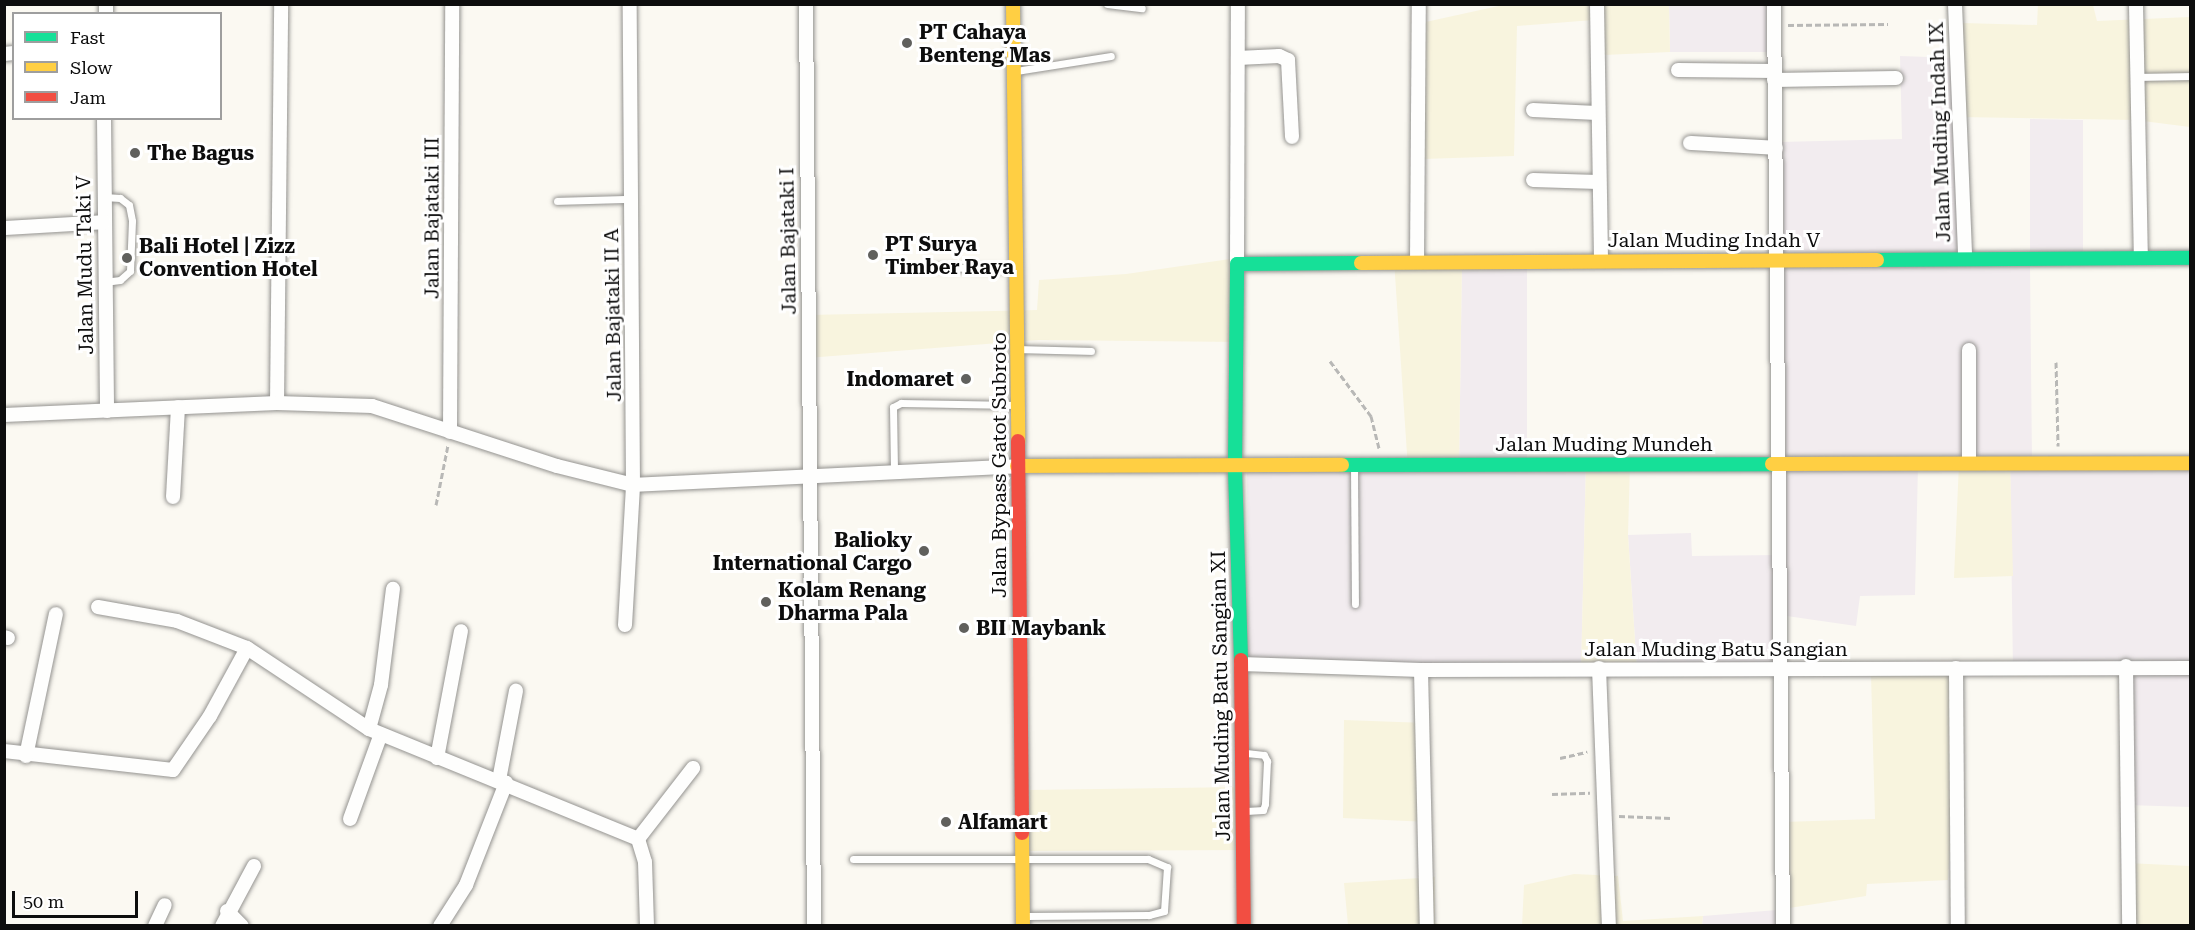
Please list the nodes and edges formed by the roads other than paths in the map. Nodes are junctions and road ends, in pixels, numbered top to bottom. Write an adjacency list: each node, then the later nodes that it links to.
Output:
1 (281, 4): 48 (street)
2 (452, 4): 53 (street, Jalan Bajataki III)
3 (630, 4): 31 (street, Jalan Bajataki II A)
4 (806, 4): 61 (street, Jalan Bajataki I)
5 (1013, 4): 17 (street, Jalan Bypass Gatot Subroto)
6 (1107, 4): 13 (lane)
7 (1238, 4): 15 (street)
8 (1419, 4): 40 (street)
9 (1597, 4): 23 (street)
10 (1774, 4): 18 (street)
11 (1955, 4): 35 (street, Jalan Muding Indah IX)
12 (2136, 4): 20 (street)
13 (1142, 8)
14 (1111, 56): 17 (lane)
15 (1238, 58): 25 (street); 41 (street)
16 (1678, 70): 18 (street)
17 (1013, 72): 43 (street, Jalan Bypass Gatot Subroto)
18 (1774, 75): 21 (street); 27 (street)
19 (2190, 76): 20 (lane)
20 (2138, 77): 36 (street)
21 (1896, 78)
22 (1533, 110): 23 (street)
23 (1597, 113): 29 (street)
24 (104, 120): 30 (street, Jalan Mudu Taki V)
25 (1292, 137)
26 (1690, 143): 27 (street)
27 (1776, 148): 39 (street)
28 (1533, 180): 29 (street)
29 (1598, 182): 38 (street)
30 (104, 197): 33 (street, Jalan Mudu Taki V); 44 (lane)
31 (630, 199): 32 (lane); 62 (street, Jalan Bajataki II A)
32 (556, 201)
33 (104, 222): 34 (street); 44 (street, Jalan Mudu Taki V)
34 (4, 228)
35 (1965, 257): 36 (street, Jalan Muding Indah V); 39 (street, Jalan Muding Indah V)
36 (2141, 257): 37 (street, Jalan Muding Indah V)
37 (2190, 258)
38 (1601, 260): 39 (street, Jalan Muding Indah V); 40 (street, Jalan Muding Indah V)
39 (1776, 260): 55 (street)
40 (1417, 261): 41 (street, Jalan Muding Indah V)
41 (1237, 264): 58 (street, Jalan Muding Batu Sangian XI)
42 (935, 267): 43 (lane)
43 (1018, 269): 45 (street, Jalan Bypass Gatot Subroto)
44 (104, 282): 51 (street, Jalan Mudu Taki V)
45 (1019, 349): 47 (lane); 49 (street, Jalan Bypass Gatot Subroto)
46 (1969, 350): 54 (street)
47 (1091, 351)
48 (277, 404): 50 (street); 53 (street)
49 (1017, 405): 57 (street, Jalan Bypass Gatot Subroto); 60 (lane)
50 (178, 407): 51 (street); 63 (street)
51 (107, 411): 52 (street)
52 (4, 415)
53 (450, 432): 62 (street)
54 (1969, 461): 55 (street, Jalan Muding Mundeh); 56 (street, Jalan Muding Mundeh)
55 (1778, 463): 59 (street, Jalan Muding Mundeh); 76 (street)
56 (2190, 463)
57 (1017, 466): 58 (street, Jalan Muding Mundeh); 60 (street); 90 (street, Jalan Bypass Gatot Subroto)
58 (1235, 466): 59 (street, Jalan Muding Mundeh); 71 (street, Jalan Muding Batu Sangian XI)
59 (1354, 466): 65 (lane)
60 (894, 470): 61 (street)
61 (810, 477): 62 (street); 100 (street, Jalan Bajataki I)
62 (633, 485): 68 (street, Jalan Bajataki II A)
63 (173, 497)
64 (393, 589): 79 (street)
65 (1355, 604)
66 (98, 607): 70 (street)
67 (56, 614): 82 (street)
68 (625, 625)
69 (461, 631): 83 (street)
70 (247, 648): 79 (street); 82 (street)
71 (1241, 664): 77 (street, Jalan Muding Batu Sangian); 81 (street, Jalan Muding Batu Sangian XI)
72 (2126, 666): 74 (street, Jalan Muding Batu Sangian); 75 (street, Jalan Muding Batu Sangian); 106 (street)
73 (1599, 668): 76 (street, Jalan Muding Batu Sangian); 77 (street, Jalan Muding Batu Sangian); 103 (street)
74 (1956, 668): 76 (street, Jalan Muding Batu Sangian); 105 (street)
75 (2190, 668)
76 (1781, 669): 104 (street)
77 (1421, 670): 102 (street)
78 (516, 691): 85 (street)
79 (375, 732): 83 (street); 87 (street)
80 (4, 752): 82 (street)
81 (1244, 753): 86 (street, Jalan Muding Batu Sangian XI); 86 (lane)
82 (26, 756)
83 (437, 758): 85 (street)
84 (693, 768): 88 (street)
85 (502, 782): 88 (street); 98 (street)
86 (1244, 811): 101 (street, Jalan Muding Batu Sangian XI)
87 (350, 819)
88 (638, 839): 99 (street)
89 (853, 859): 90 (lane)
90 (1022, 861): 94 (street, Jalan Bypass Gatot Subroto); 94 (lane)
91 (254, 866): 93 (street)
92 (165, 905): 95 (street)
93 (227, 911): 96 (street); 97 (street)
94 (1023, 921)
95 (155, 926)
96 (222, 926)
97 (242, 926)
98 (440, 926)
99 (647, 926)
100 (814, 926)
101 (1244, 926)
102 (1427, 926)
103 (1609, 926)
104 (1783, 926)
105 (1958, 926)
106 (2129, 926)

